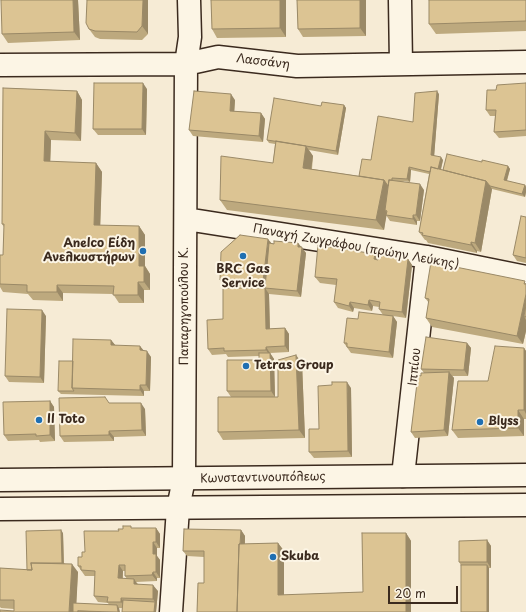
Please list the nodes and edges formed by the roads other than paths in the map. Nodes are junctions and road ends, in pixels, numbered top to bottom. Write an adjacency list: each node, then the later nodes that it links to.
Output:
1 (189, 0): 4 (street, Παπαρηγοπούλου Κ.)
2 (400, 0): 5 (street)
3 (526, 62): 5 (street, Λασσάνη)
4 (186, 64): 5 (street, Λασσάνη); 6 (street, Λασσάνη); 7 (street, Παπαρηγοπούλου Κ.)
5 (401, 64)
6 (0, 65)
7 (186, 219): 8 (street, Παναγή Ζωγράφου (πρώην Λεύκης)); 12 (street, Παπαρηγοπούλου Κ.)
8 (427, 258): 9 (street, Παναγή Ζωγράφου (πρώην Λεύκης)); 11 (street, Ιππίου)
9 (526, 277)
10 (526, 475): 11 (street, Κωνσταντινουπόλεως)
11 (403, 476): 12 (street, Κωνσταντινουπόλεως)
12 (184, 479): 13 (street, Κωνσταντινουπόλεως); 15 (street, Παπαρηγοπούλου Κ.)
13 (0, 480)
14 (526, 505): 15 (street)
15 (178, 508): 16 (street); 17 (street, Παπαρηγοπούλου Κ.)
16 (0, 509)
17 (170, 612)

